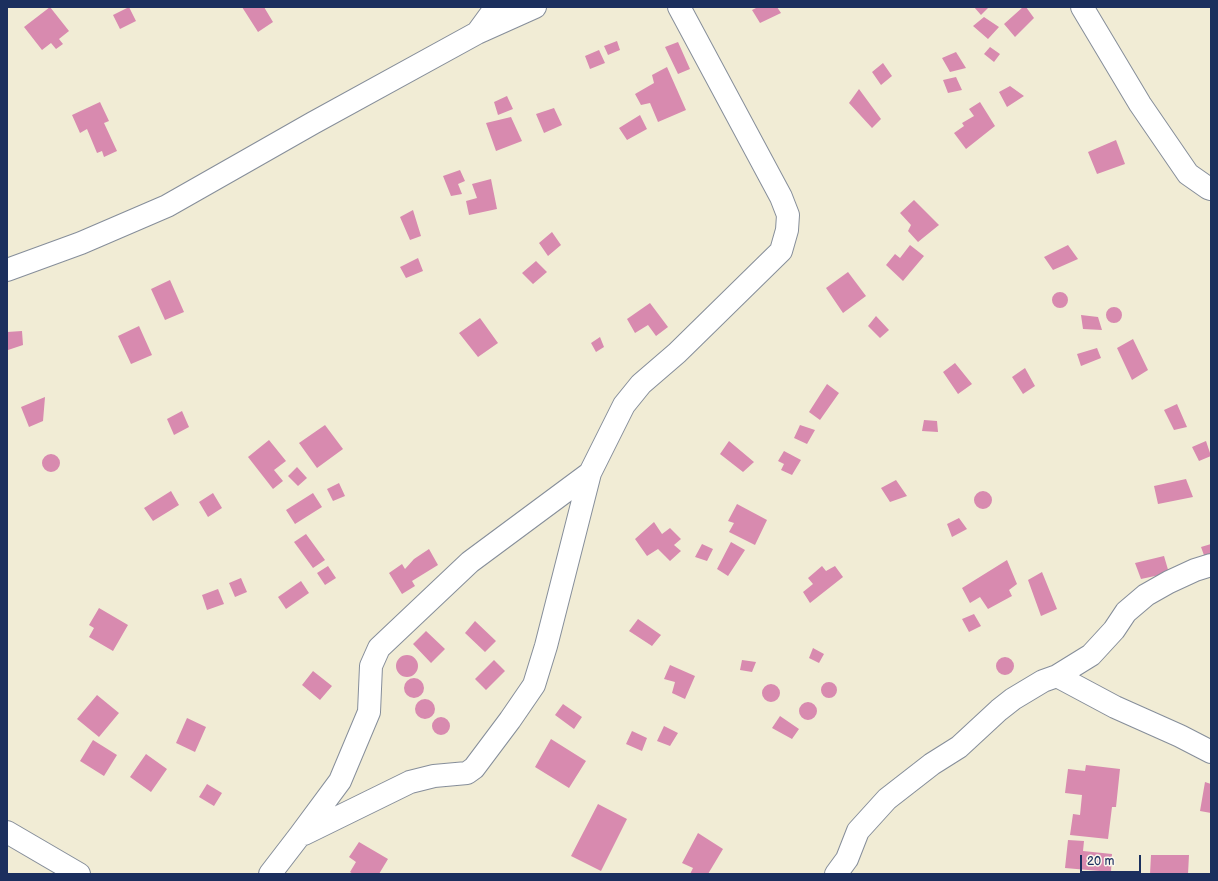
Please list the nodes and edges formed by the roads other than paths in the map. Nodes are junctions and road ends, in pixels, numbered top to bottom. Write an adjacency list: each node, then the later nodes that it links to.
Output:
1 (496, 7): 5 (street)
2 (535, 7): 5 (street)
3 (679, 7): 8 (street)
4 (1082, 7): 6 (street)
5 (477, 33): 7 (street)
6 (1211, 189)
7 (7, 270)
8 (590, 473): 13 (street); 13 (street)
9 (1211, 565): 10 (street)
10 (1057, 676): 11 (street); 16 (street)
11 (1211, 752)
12 (7, 832): 14 (street)
13 (300, 835): 15 (street)
14 (79, 874)
15 (270, 874)
16 (836, 874)

